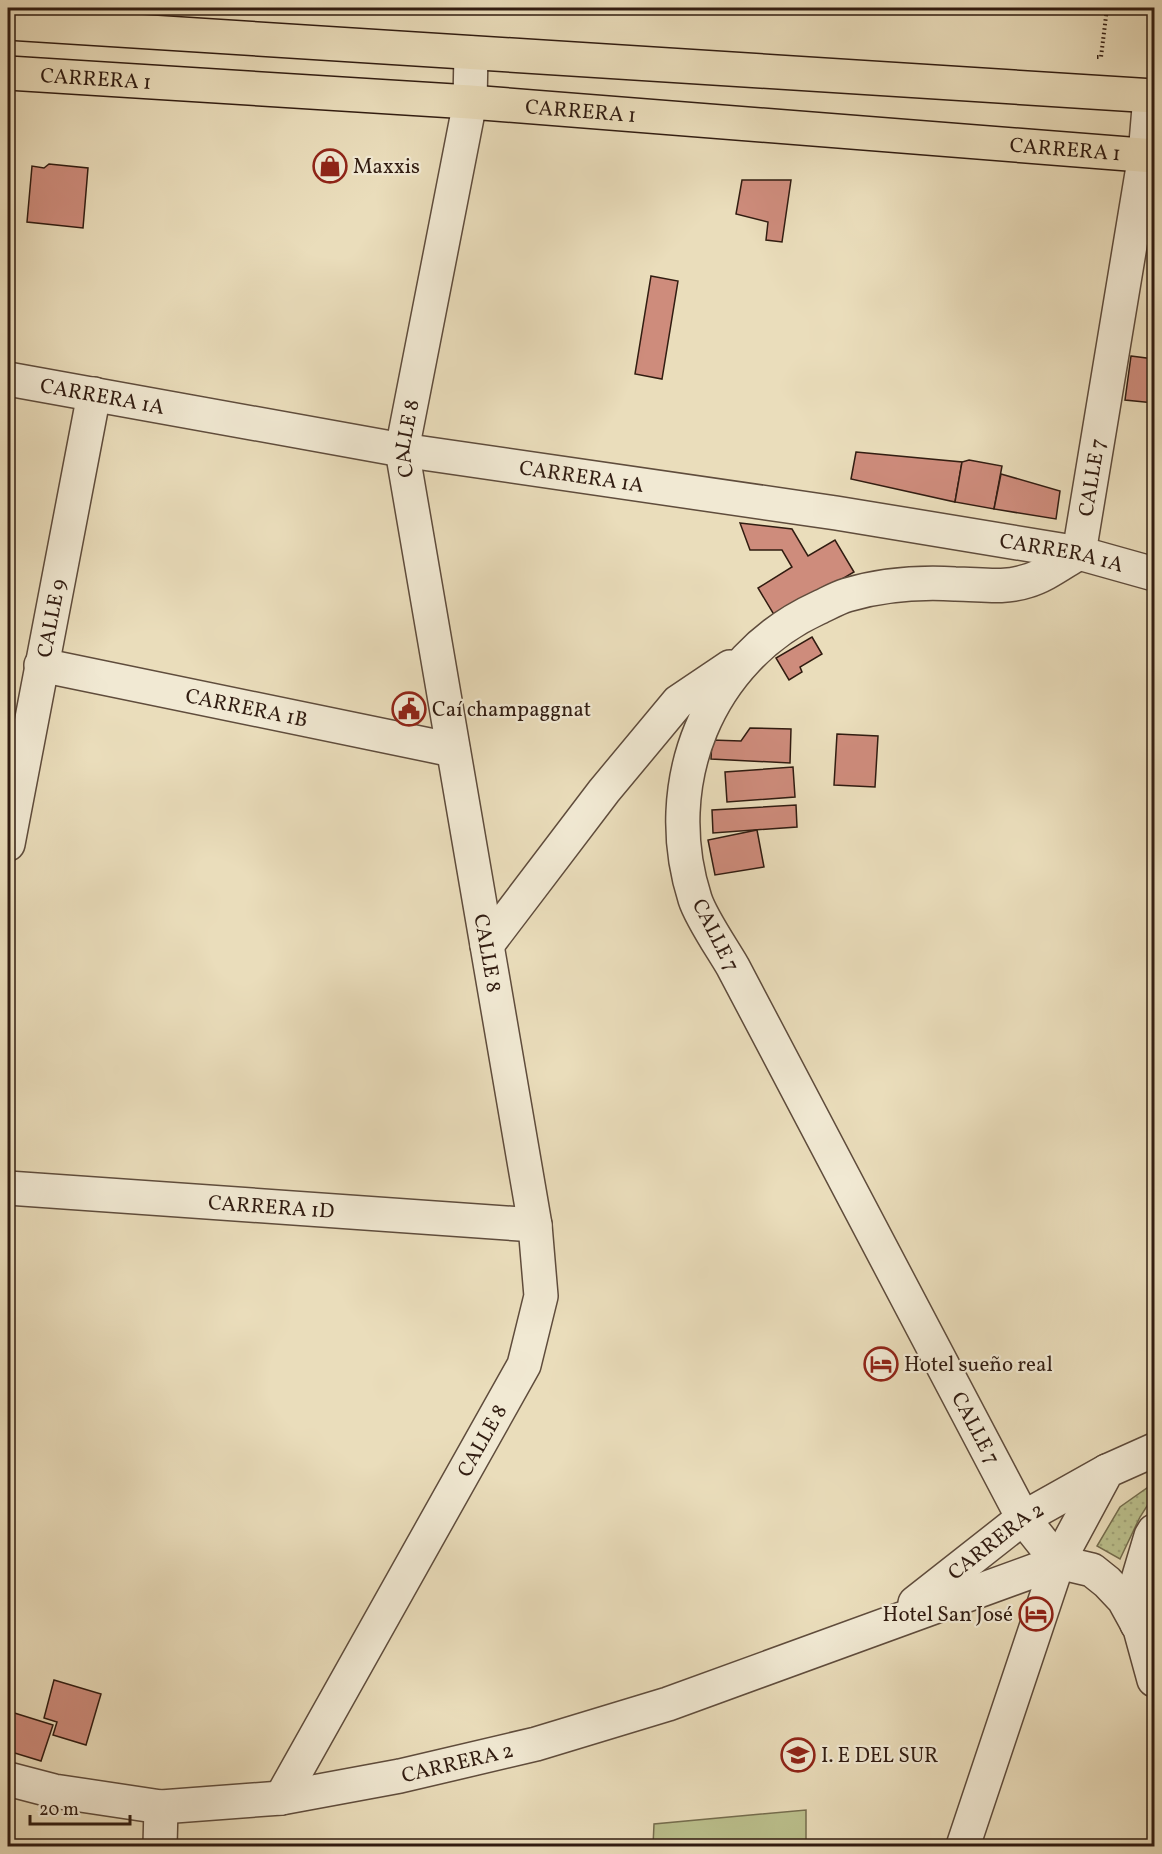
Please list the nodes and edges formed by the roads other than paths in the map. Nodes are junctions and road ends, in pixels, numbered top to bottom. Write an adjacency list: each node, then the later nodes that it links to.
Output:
1 (70, 17): 2 (main road); 3 (main road)
2 (8, 22)
3 (471, 53): 5 (main road); 6 (street, CALLE 8)
4 (8, 73): 6 (main road, CARRERA 1)
5 (1152, 96): 7 (street, CALLE 7)
6 (470, 102): 7 (main road, CARRERA 1); 10 (street, CALLE 8)
7 (1150, 155): 11 (street, CALLE 7)
8 (8, 379): 9 (street, CARRERA 1A)
9 (94, 394): 10 (street, CARRERA 1A); 14 (street, CALLE 9)
10 (402, 450): 11 (street, CARRERA 1A); 15 (street, CALLE 8)
11 (1079, 553): 12 (street, CARRERA 1A); 13 (street, CALLE 7)
12 (1155, 574)
13 (756, 649): 17 (street); 22 (street, CALLE 7)
14 (41, 665): 15 (street, CARRERA 1B); 16 (street, CALLE 9)
15 (453, 750): 17 (street, CALLE 8)
16 (8, 844)
17 (487, 945): 19 (street, CALLE 8)
18 (8, 1188): 19 (street, CARRERA 1D)
19 (535, 1226): 29 (street, CALLE 8)
20 (1155, 1450): 21 (street, CARRERA 2)
21 (1107, 1471): 22 (street, CARRERA 2); 24 (street, CARRERA 2)
22 (1023, 1518): 24 (street, CALLE 7); 25 (street, CARRERA 2)
23 (1155, 1531): 26 (street)
24 (1058, 1562): 25 (street, CARRERA 2); 26 (street); 32 (street)
25 (892, 1621): 29 (street, CARRERA 2)
26 (1137, 1624): 27 (street)
27 (1155, 1680)
28 (8, 1779): 30 (street, CARRERA 2)
29 (281, 1798): 30 (street, CARRERA 2)
30 (161, 1807): 31 (street)
31 (160, 1846)
32 (963, 1846)

